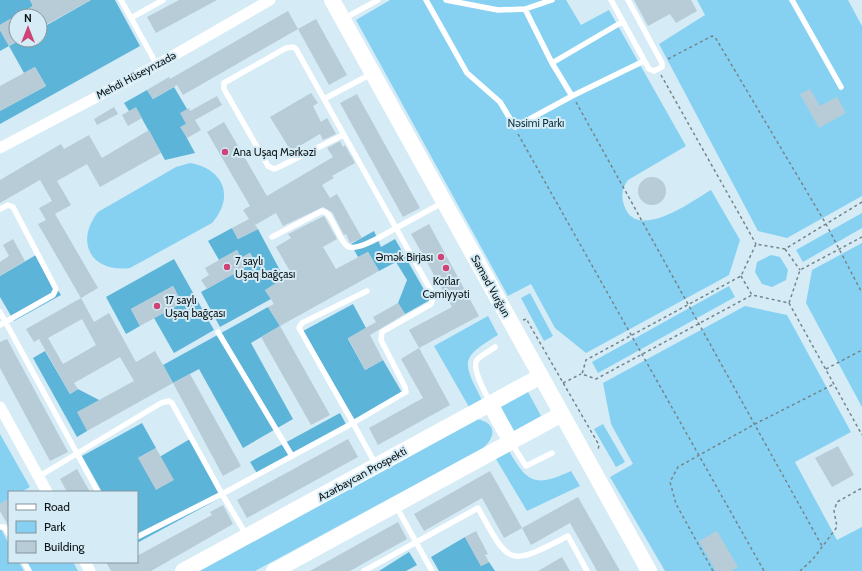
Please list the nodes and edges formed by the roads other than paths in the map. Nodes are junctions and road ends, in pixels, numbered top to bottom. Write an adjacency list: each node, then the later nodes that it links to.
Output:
1 (120, 0): 13 (lane)
2 (163, 0): 13 (lane)
3 (270, 0): 18 (street, Mehdi Hüseynzadə)
4 (332, 0): 14 (main road, Səməd Vurğun)
5 (378, 0): 14 (lane)
6 (426, 0): 21 (lane)
7 (446, 0): 12 (lane)
8 (552, 0): 12 (lane)
9 (611, 0): 15 (lane)
10 (628, 0): 16 (lane)
11 (792, 0): 20 (lane)
12 (525, 9): 17 (lane)
13 (130, 18): 18 (lane)
14 (343, 19): 19 (main road, Səməd Vurğun)
15 (622, 22): 16 (lane); 17 (lane)
16 (644, 61): 21 (lane)
17 (552, 63): 21 (lane)
18 (157, 65): 24 (street, Mehdi Hüseynzadə)
19 (373, 73): 22 (lane); 25 (main road, Səməd Vurğun)
20 (841, 87)
21 (572, 96)
22 (324, 99): 23 (lane); 23 (lane)
23 (343, 135): 27 (lane)
24 (0, 148)
25 (444, 202): 27 (lane); 34 (main road, Səməd Vurğun)
26 (0, 208): 31 (lane)
27 (396, 228): 28 (lane); 38 (lane)
28 (272, 236)
29 (367, 291): 38 (lane)
30 (0, 312): 31 (lane)
31 (3, 323): 41 (lane)
32 (218, 332): 42 (lane)
33 (495, 347): 35 (lane)
34 (541, 376): 35 (main road, Azərbaycan Prospekti); 37 (main road, Səməd Vurğun)
35 (490, 404): 39 (main road); 43 (main road, Azərbaycan Prospekti)
36 (0, 407): 44 (street)
37 (562, 414): 39 (main road); 59 (main road, Səməd Vurğun)
38 (353, 423): 42 (lane); 43 (lane)
39 (511, 442): 40 (lane); 48 (main road)
40 (552, 453)
41 (77, 454): 44 (lane); 46 (lane); 47 (lane)
42 (292, 456): 47 (lane)
43 (376, 466): 52 (main road, Azərbaycan Prospekti)
44 (38, 477): 45 (street)
45 (45, 491)
46 (97, 491)
47 (222, 494): 51 (lane); 52 (lane)
48 (395, 504): 53 (lane); 55 (main road)
49 (0, 526): 50 (lane)
50 (8, 533)
51 (138, 536)
52 (247, 536): 54 (main road, Azərbaycan Prospekti)
53 (416, 542): 56 (lane); 57 (lane); 58 (lane)
54 (183, 571)
55 (274, 571)
56 (365, 571)
57 (432, 571)
58 (587, 571)
59 (649, 571)

